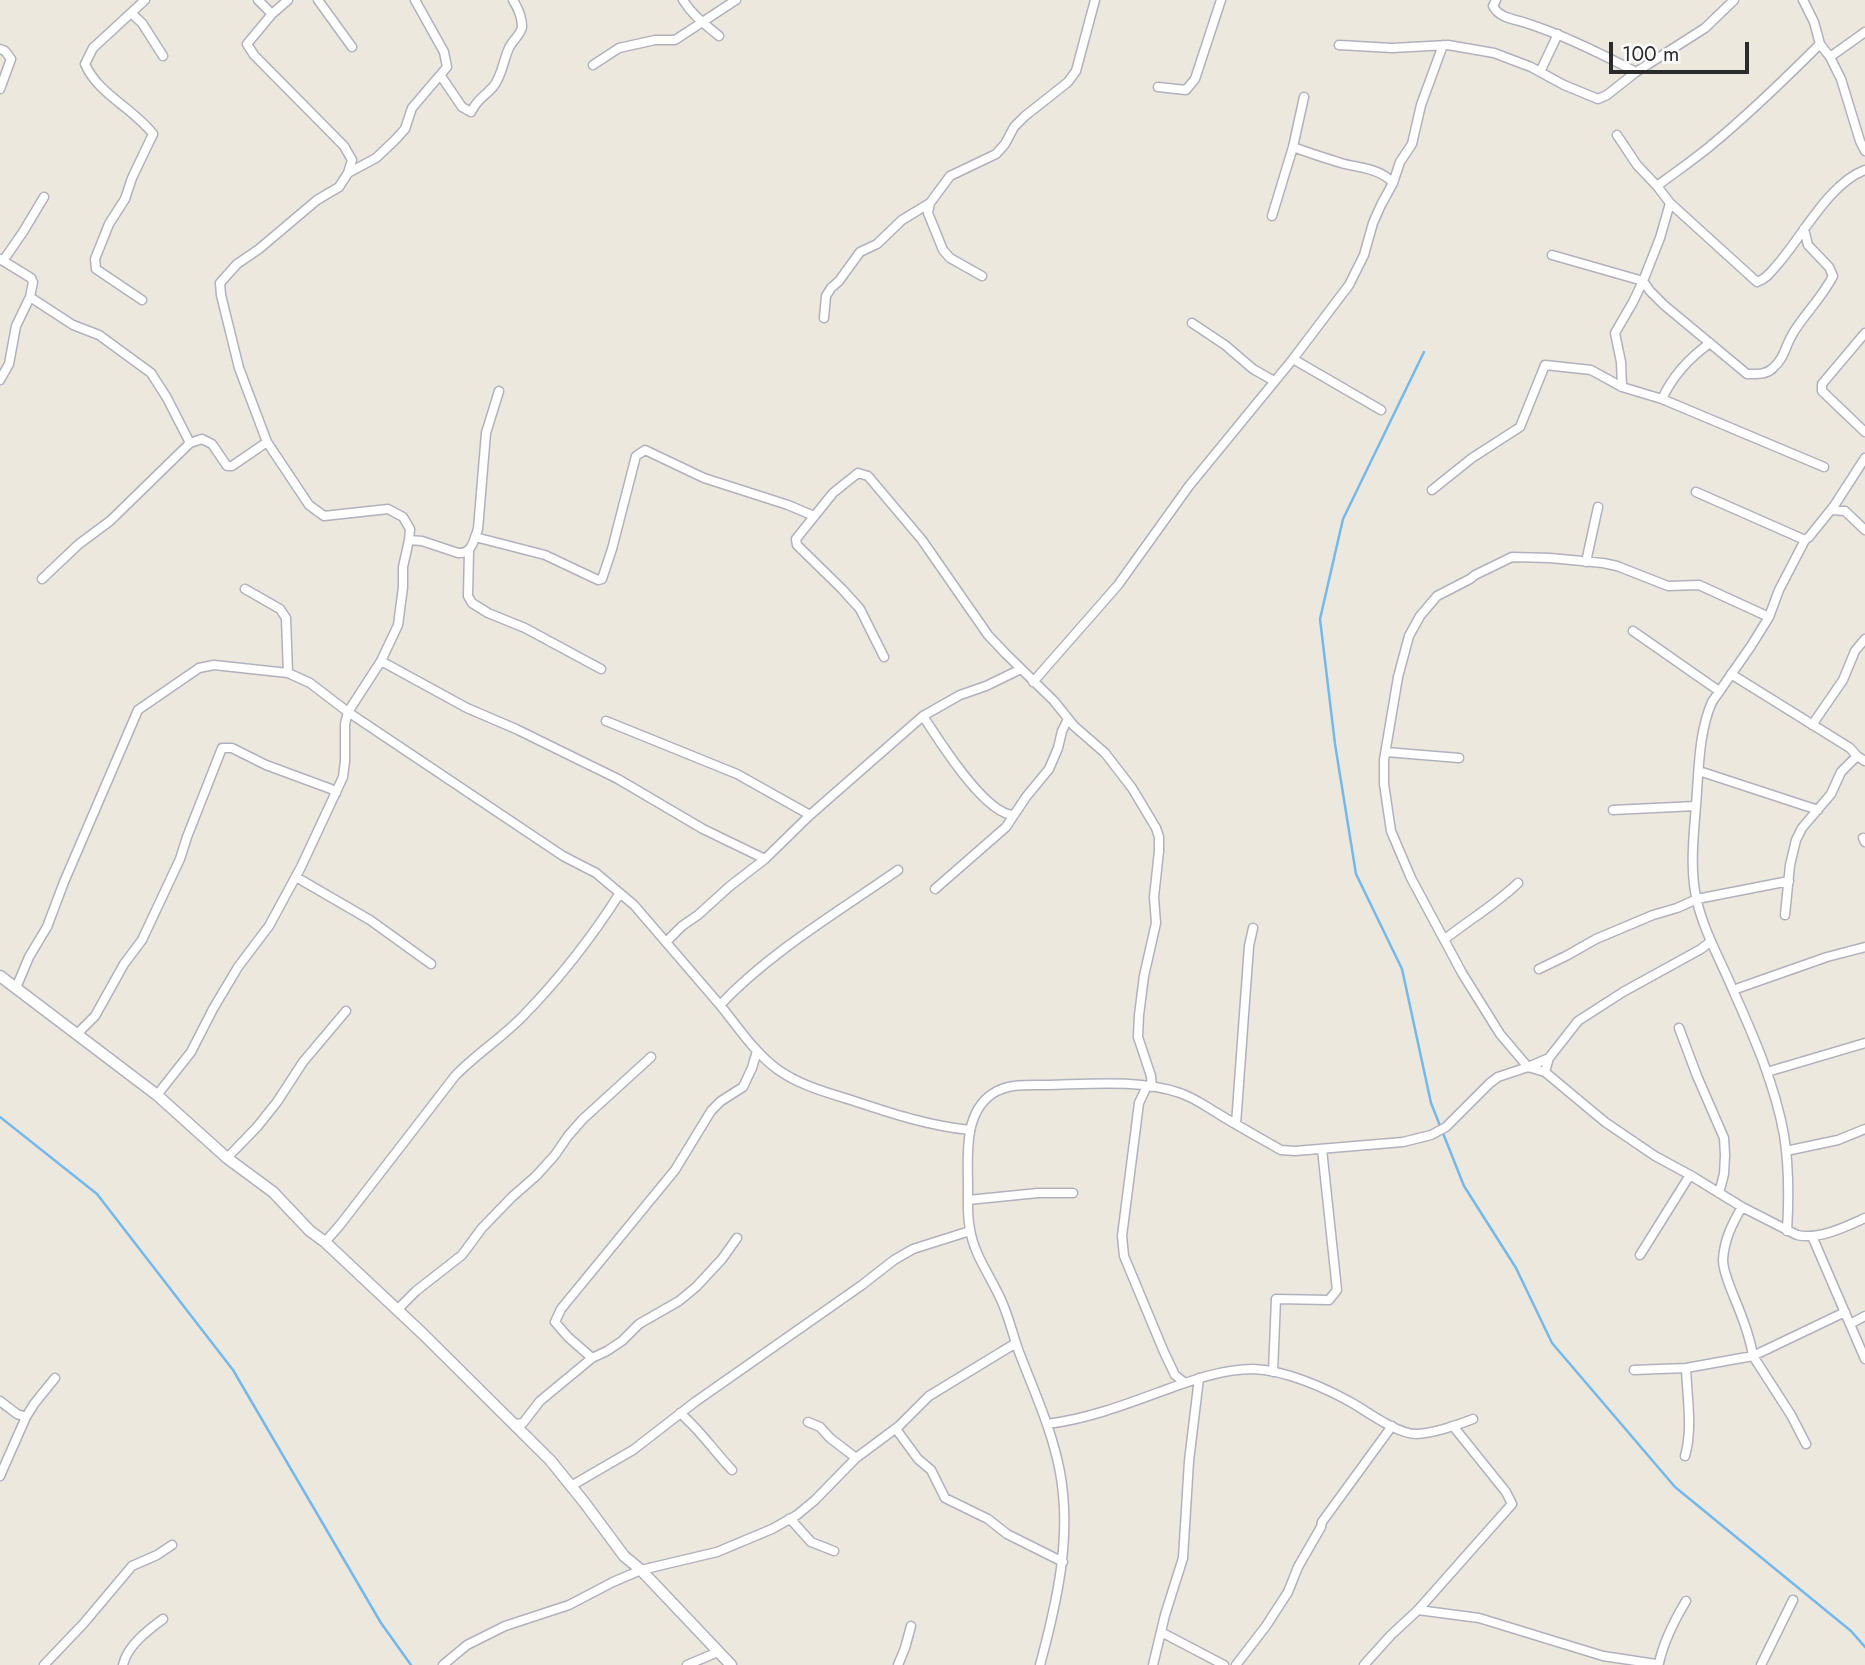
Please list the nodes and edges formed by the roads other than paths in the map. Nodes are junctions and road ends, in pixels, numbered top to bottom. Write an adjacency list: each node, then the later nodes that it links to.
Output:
1 (145, 0): 14 (street)
2 (258, 0): 15 (street)
3 (288, 0): 15 (street)
4 (318, 0): 23 (street)
5 (415, 0): 30 (street)
6 (513, 0): 30 (street)
7 (683, 0): 16 (street)
8 (736, 0): 16 (street)
9 (1095, 0): 42 (street)
10 (1221, 0): 31 (street)
11 (1496, 0): 18 (street)
12 (1734, 0): 29 (street)
13 (1802, 0): 20 (street)
14 (131, 13): 25 (street); 51 (street)
15 (272, 14): 38 (street)
16 (702, 22): 19 (street); 27 (street)
17 (1865, 33): 26 (street)
18 (1558, 34): 28 (street); 29 (street)
19 (719, 36)
20 (1820, 44): 26 (street); 40 (street)
21 (1339, 45): 22 (street)
22 (1443, 45): 28 (street); 39 (street)
23 (352, 47)
24 (0, 49): 32 (street)
25 (163, 55)
26 (1830, 57): 36 (street)
27 (593, 65)
28 (1540, 72): 29 (street)
29 (1636, 72)
30 (441, 76): 38 (street)
31 (1158, 87)
32 (0, 89)
33 (1304, 97): 35 (street)
34 (1617, 135): 40 (street)
35 (1293, 147): 39 (street); 44 (street)
36 (1865, 151)
37 (1865, 170): 45 (street)
38 (348, 173): 64 (street)
39 (1393, 183): 56 (street)
40 (1657, 186): 43 (street)
41 (44, 197): 47 (street)
42 (930, 203): 48 (street); 52 (street)
43 (1670, 204): 45 (street); 49 (street)
44 (1272, 216)
45 (1804, 229): 55 (street)
46 (1552, 255): 49 (street)
47 (2, 260): 50 (street)
48 (982, 276)
49 (1643, 281): 55 (street); 59 (street)
50 (30, 296): 57 (street); 65 (street)
51 (142, 300)
52 (824, 318)
53 (1192, 323): 58 (street)
54 (1865, 332): 63 (street)
55 (1710, 343): 61 (street)
56 (1293, 359): 58 (street); 62 (street)
57 (0, 380)
58 (1274, 381): 90 (street)
59 (1622, 387): 61 (street); 68 (street)
60 (499, 391): 74 (street)
61 (1662, 399): 67 (street)
62 (1381, 410)
63 (1865, 432)
64 (267, 442): 65 (street); 75 (street)
65 (190, 443): 79 (street)
66 (1865, 458): 71 (street)
67 (1824, 467)
68 (1432, 490)
69 (1696, 492): 76 (street)
70 (1598, 506): 78 (street)
71 (1831, 510): 73 (street); 76 (street)
72 (814, 516): 74 (street); 84 (street); 87 (street)
73 (1865, 530)
74 (475, 537): 77 (street)
75 (409, 540): 77 (street); 85 (street)
76 (1805, 540): 81 (street)
77 (469, 550): 86 (street)
78 (1586, 562): 81 (street); 97 (street)
79 (42, 579)
80 (245, 589): 88 (street)
81 (1769, 617): 89 (street)
82 (1633, 631): 91 (street)
83 (1865, 639): 96 (street)
84 (884, 657)
85 (381, 661): 92 (street); 107 (street)
86 (601, 669)
87 (1021, 669): 90 (street); 93 (street)
88 (288, 673): 92 (street); 124 (street)
89 (1731, 674): 91 (street); 96 (street)
90 (1033, 682): 94 (street)
91 (1719, 691): 100 (street)
92 (348, 712): 101 (street); 113 (street)
93 (922, 716): 105 (street); 106 (street)
94 (1068, 719): 106 (street); 137 (street)
95 (606, 721): 105 (street)
96 (1812, 725): 99 (street)
97 (1386, 752): 98 (street); 117 (street)
98 (1459, 758)
99 (1861, 758): 104 (street)
100 (1699, 771): 102 (street); 104 (street)
101 (336, 793): 109 (street); 129 (street)
102 (1696, 806): 103 (street); 114 (street)
103 (1612, 810)
104 (1818, 810): 110 (street)
105 (810, 815): 107 (street)
106 (1014, 815): 112 (street)
107 (765, 859): 118 (street)
108 (898, 870): 126 (street)
109 (296, 877): 121 (street); 138 (street)
110 (1789, 881): 114 (street); 115 (street)
111 (1518, 883): 117 (street)
112 (934, 889)
113 (620, 893): 118 (street); 155 (street)
114 (1697, 899): 119 (street); 122 (street)
115 (1785, 915)
116 (1253, 929): 139 (street)
117 (1445, 939): 134 (street)
118 (666, 942): 126 (street)
119 (1710, 942): 125 (street); 133 (street)
120 (1865, 947): 125 (street)
121 (431, 964)
122 (1539, 969)
123 (0, 976): 124 (street)
124 (16, 988): 129 (street)
125 (1733, 990): 136 (street)
126 (720, 1005): 131 (street)
127 (346, 1011): 144 (street)
128 (1679, 1028): 147 (street)
129 (77, 1034): 138 (street)
130 (1865, 1043): 136 (street)
131 (757, 1051): 141 (street); 163 (street)
132 (651, 1057): 157 (street)
133 (1549, 1058): 134 (street); 135 (street)
134 (1528, 1067): 135 (street); 142 (street)
135 (1545, 1072): 145 (street)
136 (1767, 1072): 143 (street)
137 (1150, 1086): 139 (street); 141 (street); 170 (street)
138 (157, 1095): 144 (street)
139 (1236, 1124): 142 (street)
140 (1865, 1129): 143 (street)
141 (970, 1130): 148 (street)
142 (1322, 1149): 167 (street)
143 (1786, 1151): 152 (street)
144 (227, 1158): 155 (street)
145 (1690, 1175): 147 (street); 156 (street)
146 (1073, 1193): 148 (street)
147 (1719, 1193): 149 (street)
148 (968, 1200): 151 (street)
149 (1742, 1207): 152 (street); 162 (street)
150 (1865, 1218): 153 (street)
151 (970, 1231): 161 (street); 172 (street)
152 (1787, 1231): 153 (street)
153 (1812, 1236): 158 (street)
154 (737, 1238): 163 (street)
155 (325, 1242): 157 (street)
156 (1640, 1255)
157 (397, 1310): 176 (street)
158 (1845, 1312): 160 (street); 162 (street)
159 (1865, 1316): 160 (street)
160 (1850, 1324): 164 (street)
161 (1016, 1343): 177 (street); 180 (street)
162 (1753, 1356): 165 (street); 181 (street)
163 (592, 1358): 176 (street)
164 (1865, 1359)
165 (1686, 1368): 166 (street); 182 (street)
166 (1633, 1370)
167 (1273, 1372): 169 (street); 178 (street)
168 (55, 1378): 173 (street)
169 (1199, 1378): 170 (street); 197 (street)
170 (1185, 1383): 177 (street)
171 (0, 1401): 173 (street)
172 (680, 1413): 184 (street); 186 (street)
173 (26, 1417): 185 (street)
174 (1473, 1419): 179 (street)
175 (808, 1422): 183 (street)
176 (515, 1424): 186 (street)
177 (1047, 1424): 190 (street)
178 (1392, 1426): 179 (street); 209 (street)
179 (1453, 1426): 194 (street)
180 (896, 1429): 183 (street); 190 (street)
181 (1806, 1444)
182 (1685, 1456)
183 (856, 1458): 187 (street)
184 (732, 1470)
185 (0, 1476)
186 (571, 1486): 191 (street)
187 (789, 1519): 189 (street); 191 (street)
188 (172, 1545): 200 (street)
189 (834, 1551)
190 (1063, 1562): 206 (street)
191 (641, 1570): 198 (street); 202 (street)
192 (1793, 1600): 212 (street)
193 (1686, 1601): 199 (street)
194 (1418, 1611): 199 (street); 210 (street)
195 (163, 1619): 201 (street)
196 (911, 1626): 205 (street)
197 (1161, 1632): 207 (street); 208 (street)
198 (718, 1652): 203 (street); 204 (street)
199 (1657, 1664): 211 (street)
200 (44, 1665)
201 (122, 1665)
202 (443, 1665)
203 (687, 1665)
204 (732, 1665)
205 (898, 1665)
206 (1040, 1665)
207 (1153, 1665)
208 (1224, 1665)
209 (1236, 1665)
210 (1364, 1665)
211 (1671, 1665)
212 (1761, 1665)

